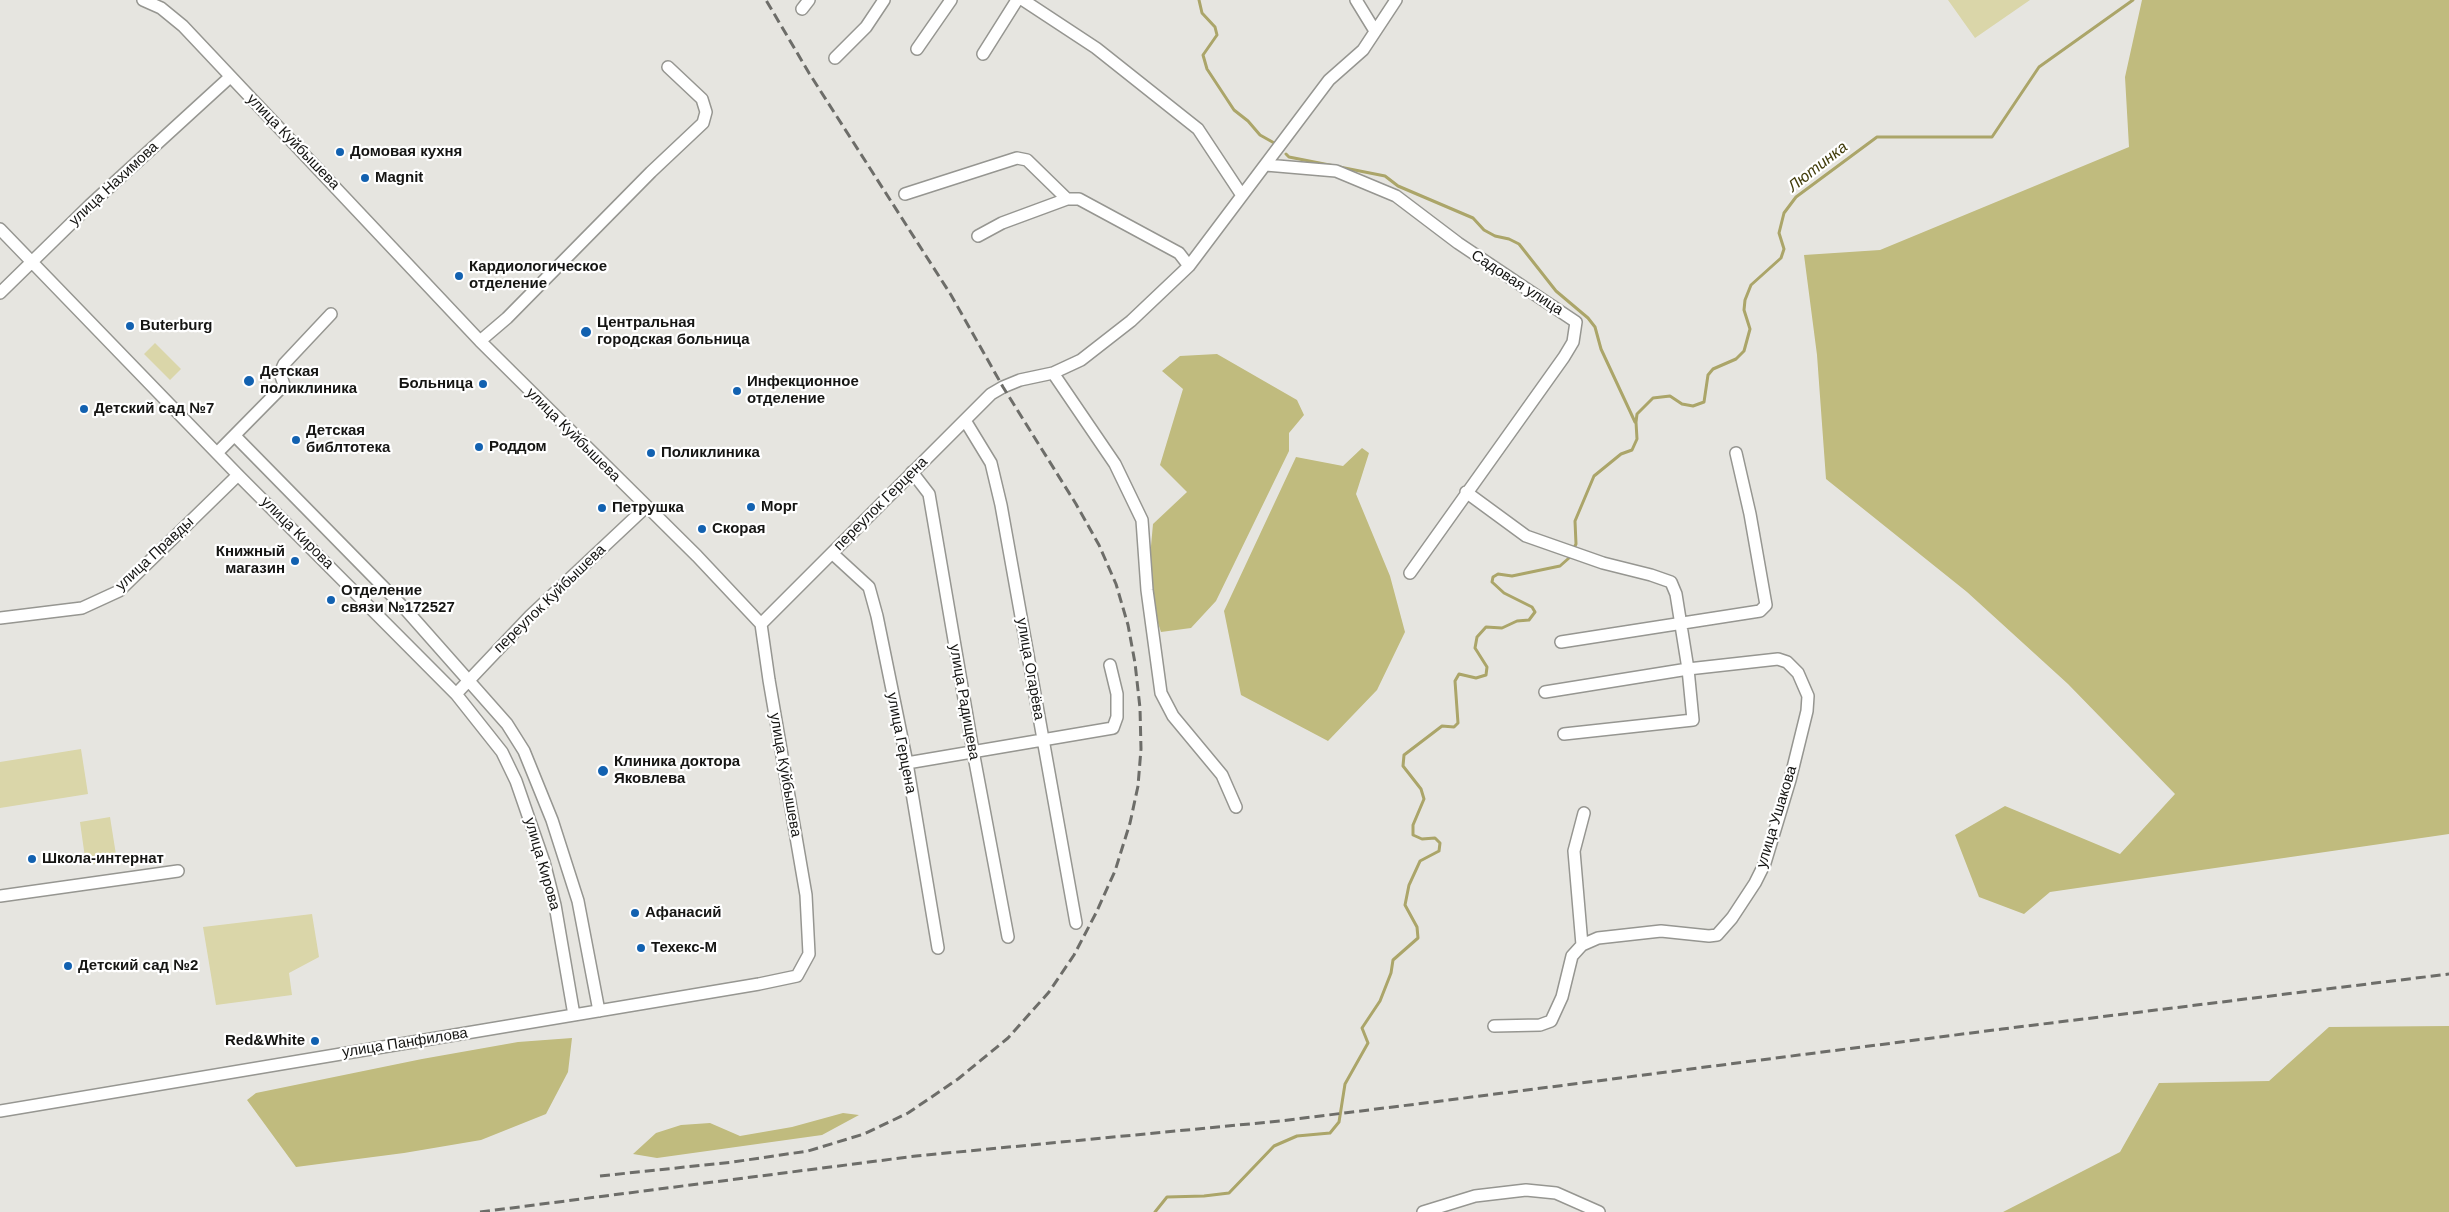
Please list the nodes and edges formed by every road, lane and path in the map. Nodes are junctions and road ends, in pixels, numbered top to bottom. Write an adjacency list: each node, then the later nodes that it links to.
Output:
1 (143, 0): 13 (street, улица Куйбышева)
2 (884, 0): 11 (street)
3 (951, 0): 9 (street)
4 (1016, 0): 10 (street)
5 (1023, 0): 16 (street)
6 (1356, 0): 8 (street)
7 (1396, 0): 8 (street)
8 (1375, 31): 14 (street)
9 (917, 49)
10 (983, 54)
11 (834, 58)
12 (668, 67): 24 (street)
13 (230, 77): 20 (street, улица Нахимова); 24 (street, улица Куйбышева)
14 (1266, 165): 16 (street); 32 (street, Садовая улица)
15 (905, 194): 17 (street)
16 (1241, 194): 21 (street)
17 (1067, 198): 19 (street); 21 (street)
18 (0, 229): 20 (street, улица Кирова)
19 (978, 236)
20 (32, 261): 22 (street, улица Нахимова); 28 (street, улица Кирова)
21 (1189, 266): 25 (street)
22 (0, 293)
23 (331, 314): 27 (street)
24 (480, 341): 33 (street, улица Куйбышева)
25 (1053, 374): 26 (street, переулок Герцена); 49 (street)
26 (966, 422): 30 (street, переулок Герцена); 46 (street, улица Огарёва)
27 (235, 436): 28 (street); 42 (street, улица Кирова)
28 (217, 453): 31 (street, улица Кирова)
29 (1736, 453): 38 (street)
30 (912, 472): 34 (street, переулок Герцена); 47 (street, улица Радищева)
31 (238, 475): 36 (street, улица Правды); 44 (street, улица Кирова)
32 (1466, 492): 35 (street, Садовая улица); 38 (street)
33 (646, 507): 37 (street, улица Куйбышева); 42 (street, переулок Куйбышева)
34 (833, 554): 37 (street, переулок Герцена); 48 (street, улица Герцена)
35 (1410, 573)
36 (0, 618)
37 (761, 624): 57 (street, улица Куйбышева)
38 (1682, 624): 39 (street); 41 (street)
39 (1561, 642)
40 (1110, 665): 46 (street)
41 (1688, 669): 43 (street); 45 (street); 55 (street, улица Ушакова)
42 (469, 678): 44 (street, переулок Куйбышева); 58 (street, улица Кирова)
43 (1546, 692)
44 (456, 694): 59 (street, улица Кирова)
45 (1564, 734)
46 (1042, 741): 47 (street); 53 (street, улица Огарёва)
47 (973, 751): 48 (street); 54 (street, улица Радищева)
48 (907, 763): 56 (street, улица Герцена)
49 (1236, 807)
50 (1584, 813): 55 (street)
51 (178, 871): 52 (street)
52 (0, 896)
53 (1076, 923)
54 (1008, 937)
55 (1582, 945): 60 (street)
56 (938, 948)
57 (805, 966): 58 (street, улица Панфилова)
58 (600, 1011): 59 (street, улица Панфилова)
59 (574, 1015): 61 (street, улица Панфилова)
60 (1494, 1026)
61 (0, 1111)
62 (1423, 1212): 63 (street)
63 (1598, 1212)

